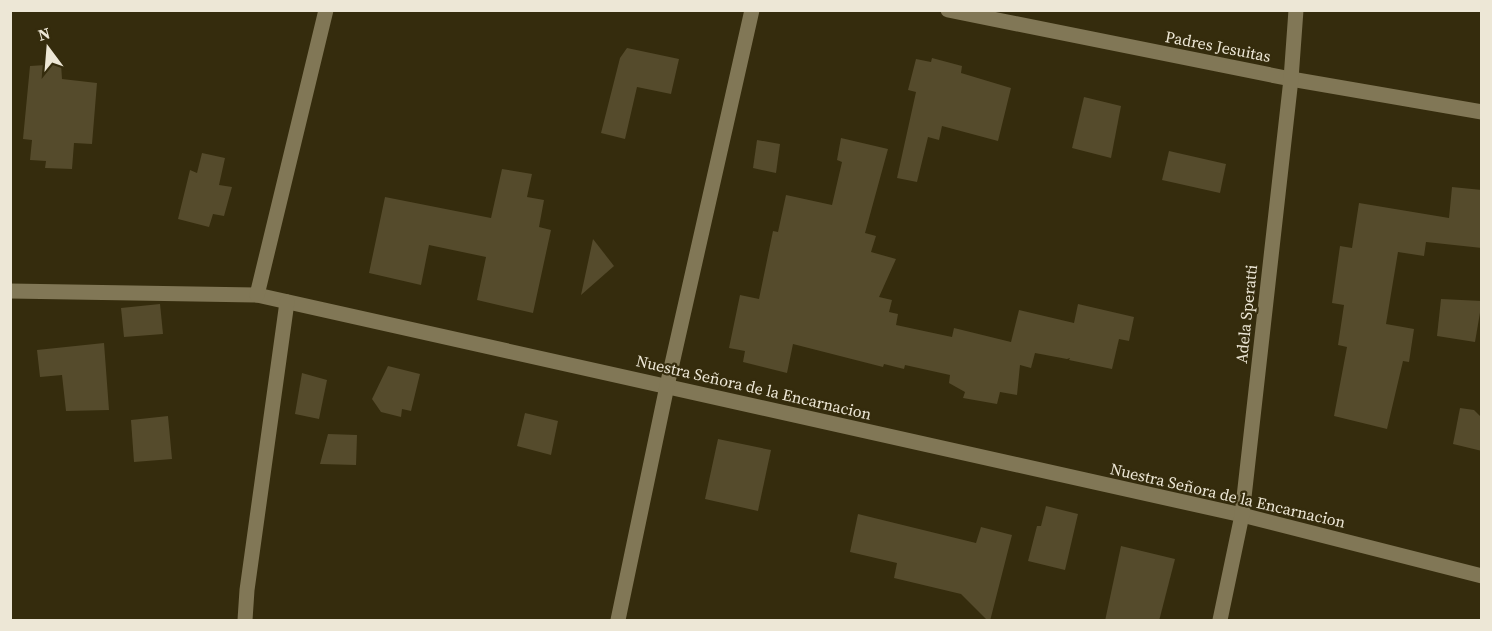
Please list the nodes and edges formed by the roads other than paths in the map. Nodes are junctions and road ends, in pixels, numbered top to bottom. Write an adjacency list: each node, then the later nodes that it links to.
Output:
1 (326, 10): 8 (street)
2 (752, 10): 10 (street)
3 (948, 10): 5 (street, Padres Jesuitas)
4 (1296, 10): 5 (street, Adela Speratti)
5 (1290, 79): 6 (street, Padres Jesuitas); 11 (street, Adela Speratti)
6 (1482, 112)
7 (10, 291): 8 (street, Nuestra Señora de la Encarnacion)
8 (257, 295): 9 (street, Nuestra Señora de la Encarnacion)
9 (287, 302): 10 (street, Nuestra Señora de la Encarnacion); 13 (street)
10 (667, 386): 11 (street, Nuestra Señora de la Encarnacion); 14 (street)
11 (1242, 515): 12 (street, Nuestra Señora de la Encarnacion); 15 (street, Adela Speratti)
12 (1482, 576)
13 (245, 621)
14 (618, 621)
15 (1220, 621)

